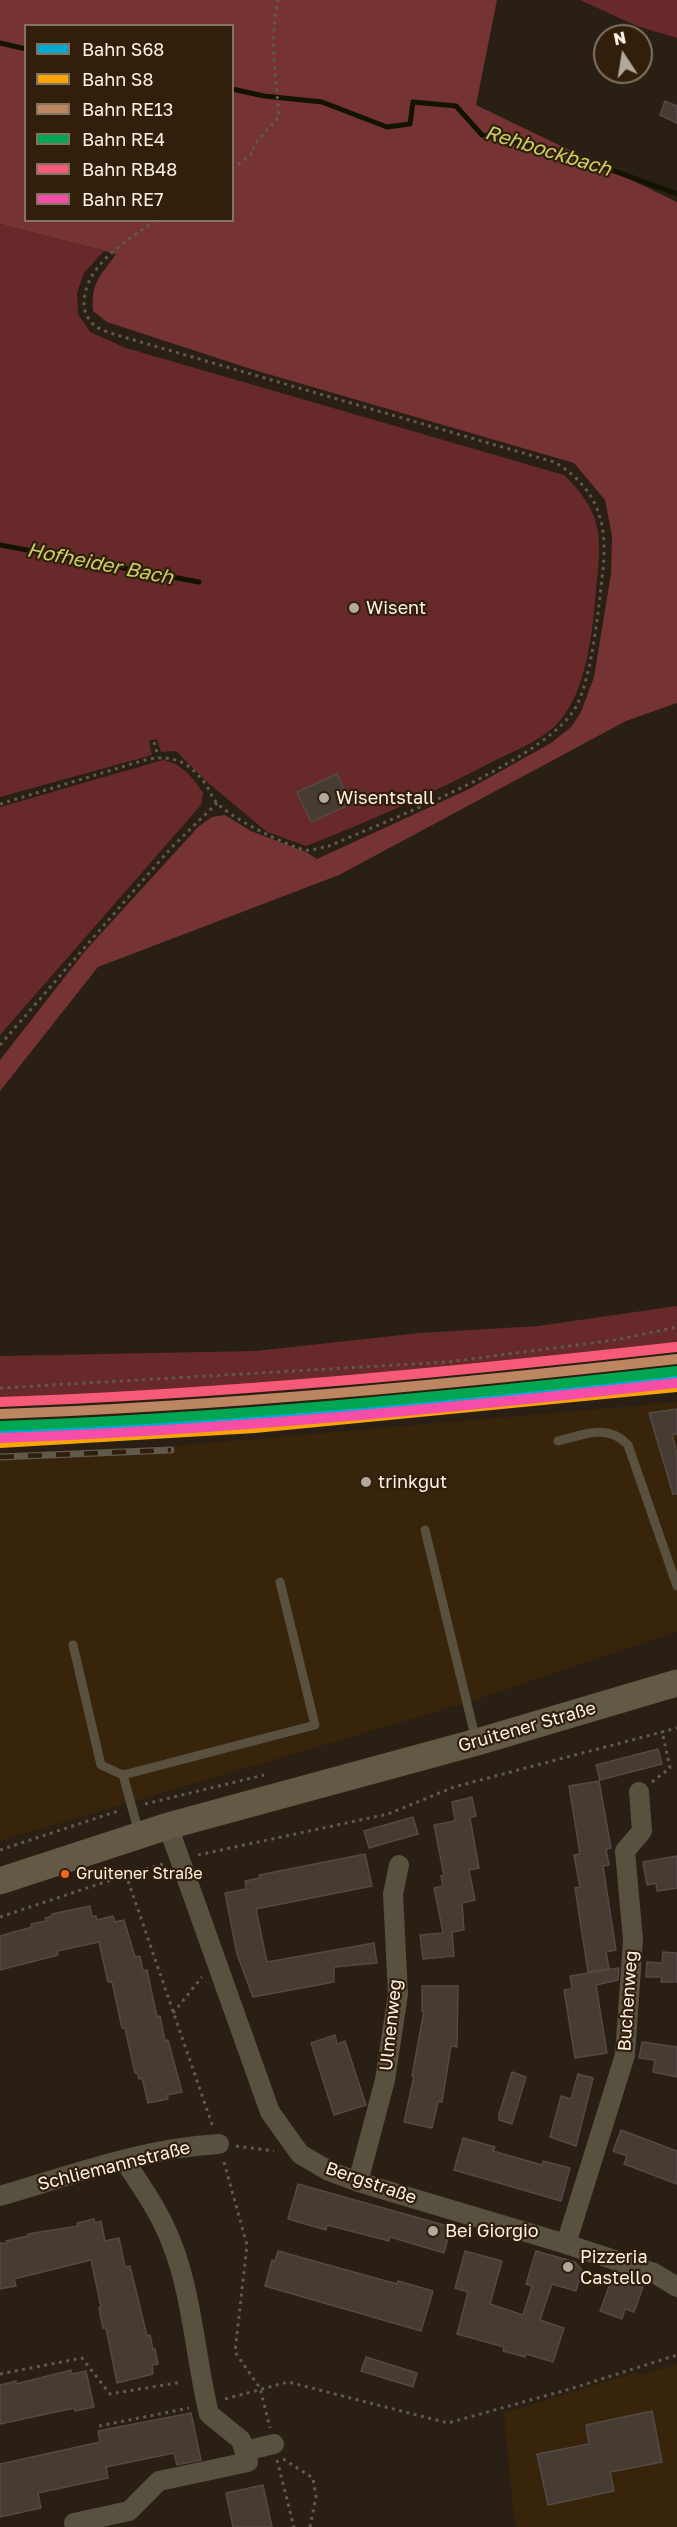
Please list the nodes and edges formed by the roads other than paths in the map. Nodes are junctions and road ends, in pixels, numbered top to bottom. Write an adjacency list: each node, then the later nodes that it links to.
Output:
1 (558, 1441): 4 (lane)
2 (425, 1530): 7 (lane)
3 (280, 1582): 8 (lane)
4 (677, 1586)
5 (73, 1645): 8 (lane)
6 (677, 1683): 7 (main road, Gruitener Straße)
7 (477, 1742): 10 (main road, Gruitener Straße)
8 (123, 1775): 11 (lane)
9 (639, 1792): 18 (street, Buchenweg)
10 (168, 1826): 11 (main road, Gruitener Straße); 16 (street, Bergstraße)
11 (139, 1835): 13 (main road, Gruitener Straße)
12 (399, 1865): 16 (street, Ulmenweg)
13 (0, 1881)
14 (219, 2144): 15 (street, Schliemannstraße)
15 (124, 2160): 17 (street, Schliemannstraße); 21 (street)
16 (358, 2182): 18 (street, Bergstraße)
17 (0, 2196)
18 (566, 2244): 19 (street, Bergstraße)
19 (677, 2287)
20 (274, 2444): 21 (street)
21 (245, 2451): 22 (street)
22 (74, 2523)

